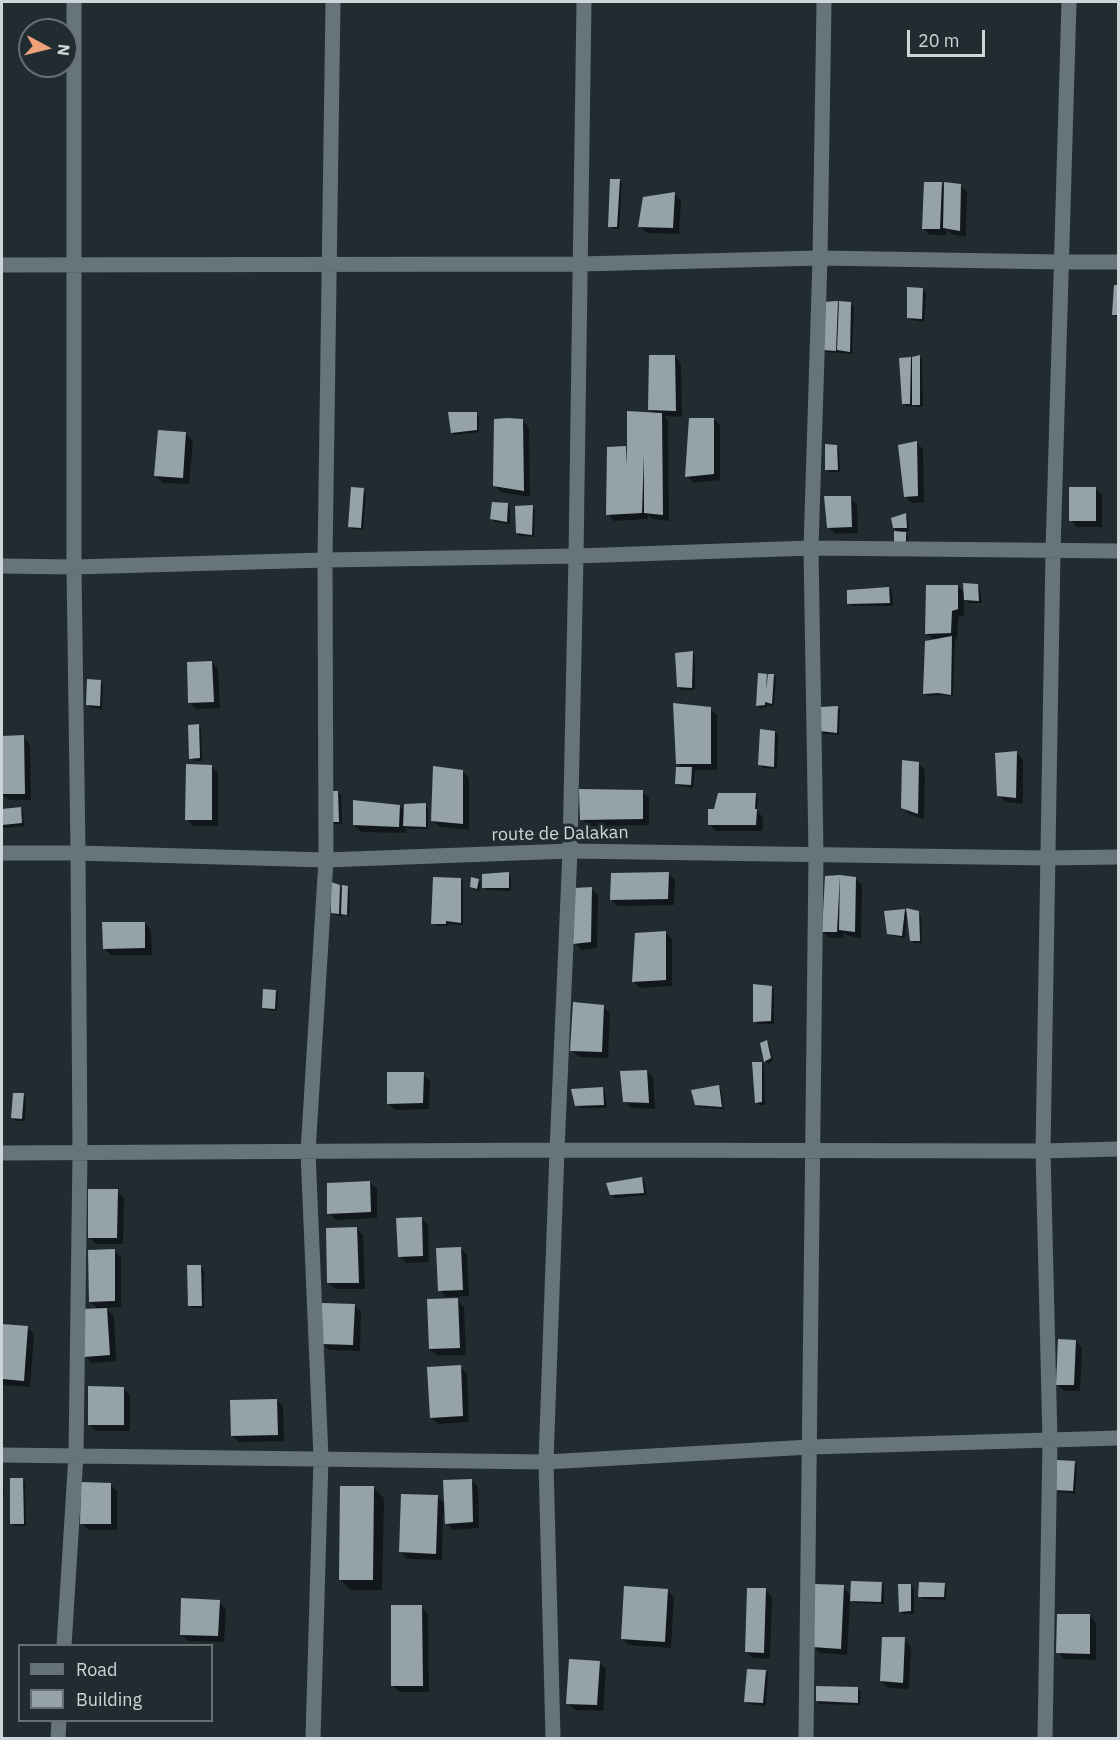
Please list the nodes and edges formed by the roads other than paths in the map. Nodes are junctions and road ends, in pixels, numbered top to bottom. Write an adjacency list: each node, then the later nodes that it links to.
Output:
1 (74, 2): 9 (street)
2 (333, 2): 12 (street)
3 (584, 2): 10 (street)
4 (824, 2): 6 (street)
5 (1069, 2): 7 (street)
6 (820, 258): 7 (street); 10 (street); 13 (street)
7 (1060, 262): 8 (street); 15 (street)
8 (1119, 262)
9 (73, 264): 11 (street); 12 (street); 19 (street)
10 (580, 264): 12 (street); 16 (street)
11 (2, 265)
12 (330, 265): 17 (street)
13 (811, 548): 15 (street); 16 (street); 23 (street)
14 (1119, 550): 15 (street)
15 (1053, 551): 25 (street)
16 (576, 556): 17 (street); 20 (street)
17 (325, 560): 19 (street); 26 (street)
18 (2, 566): 19 (street)
19 (74, 567): 22 (street)
20 (570, 851): 23 (street, route de Dalakan); 26 (street, route de Dalakan); 28 (street)
21 (2, 853): 22 (street, route de Dalakan)
22 (78, 853): 26 (street, route de Dalakan); 32 (street)
23 (816, 855): 25 (street, route de Dalakan); 29 (street)
24 (1119, 857): 25 (street, route de Dalakan)
25 (1047, 858): 30 (street)
26 (326, 860): 31 (street)
27 (1119, 1149): 30 (street)
28 (556, 1150): 29 (street); 31 (street); 40 (street)
29 (813, 1151): 30 (street); 36 (street)
30 (1043, 1151): 35 (street)
31 (308, 1152): 32 (street); 39 (street)
32 (80, 1153): 33 (street); 38 (street)
33 (2, 1154)
34 (1119, 1438): 35 (street)
35 (1050, 1441): 36 (street); 47 (street)
36 (810, 1447): 40 (street); 46 (street)
37 (2, 1455): 38 (street)
38 (76, 1455): 39 (street); 41 (street)
39 (321, 1458): 40 (street); 44 (street)
40 (546, 1462): 45 (street)
41 (64, 1644)
42 (59, 1722): 43 (street)
43 (58, 1738)
44 (313, 1738)
45 (553, 1738)
46 (806, 1738)
47 (1045, 1738)

